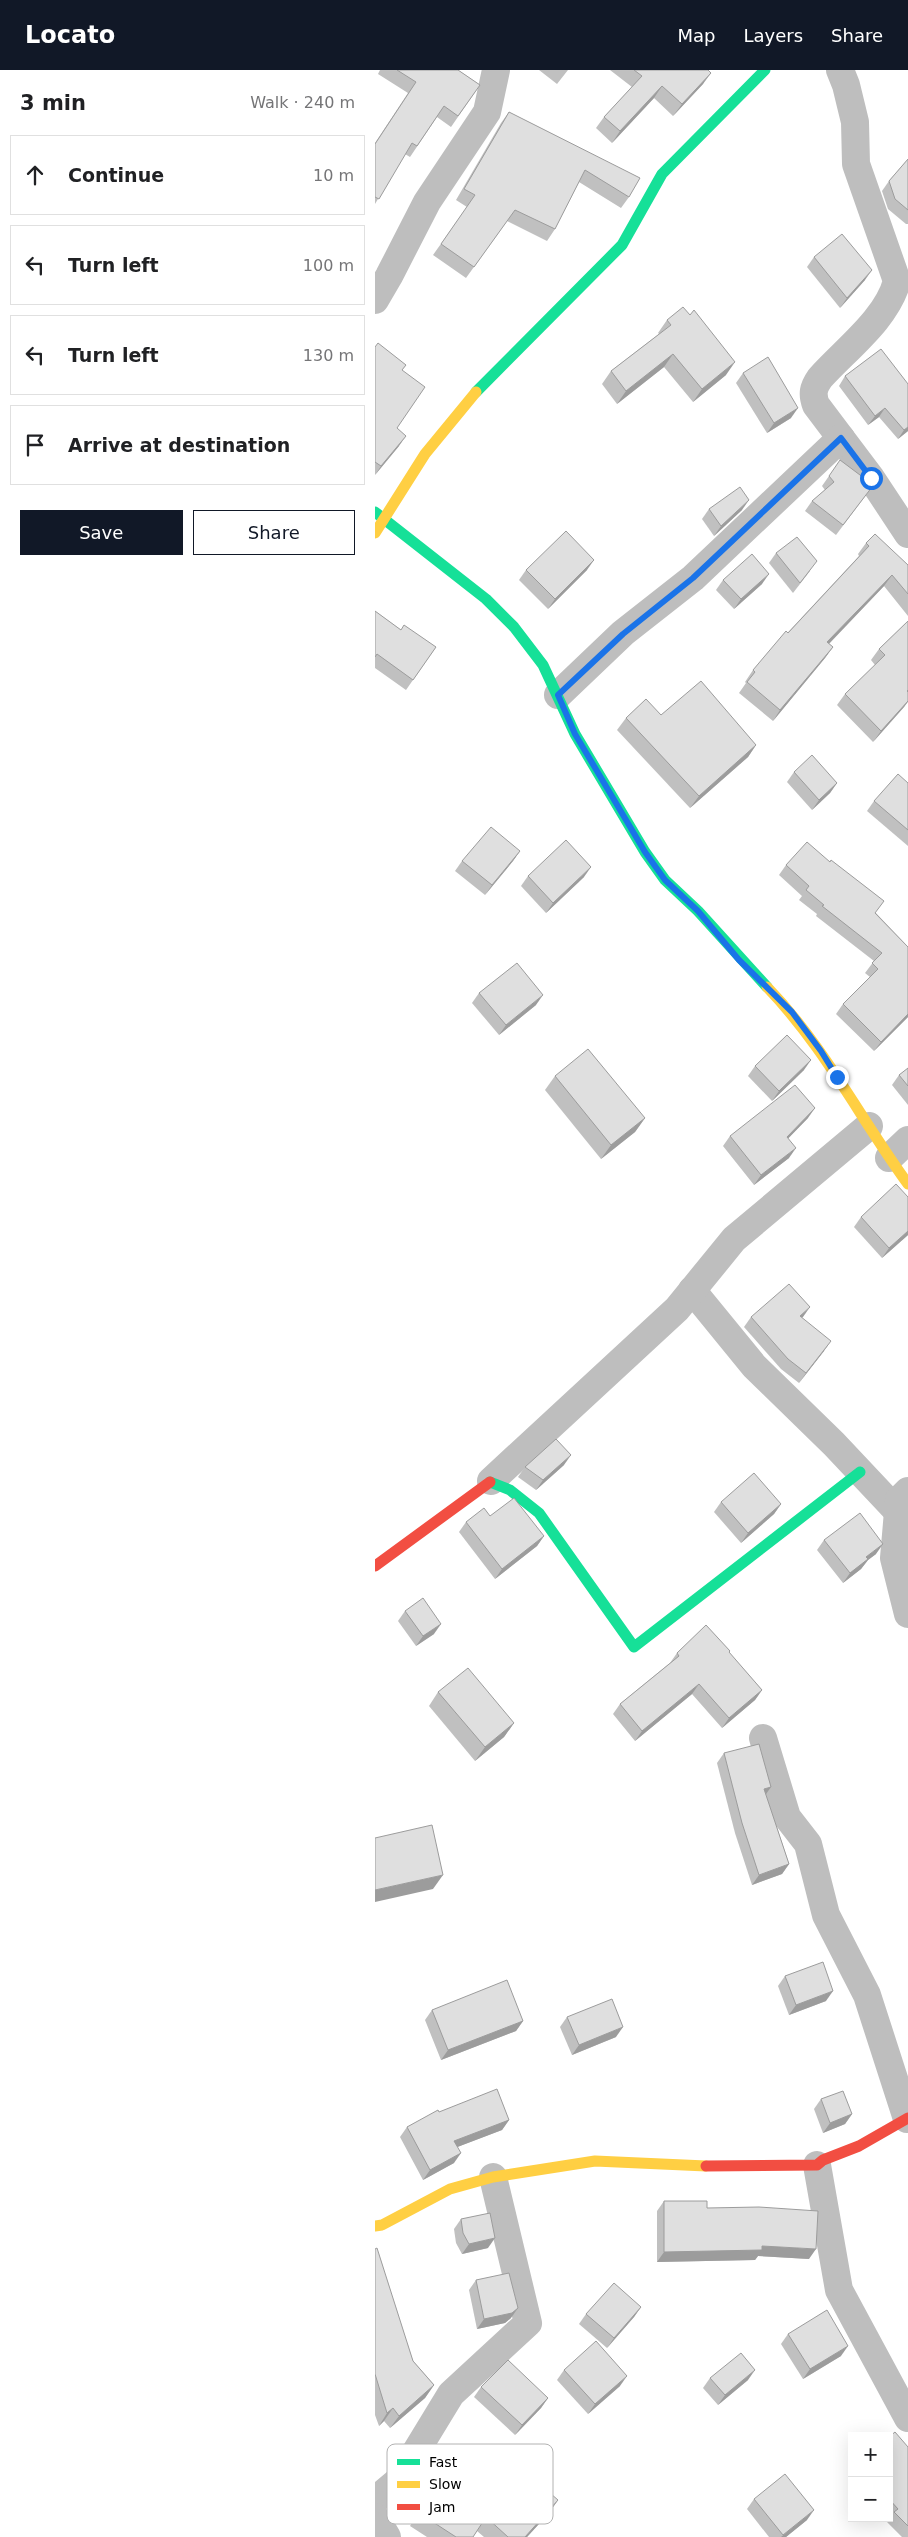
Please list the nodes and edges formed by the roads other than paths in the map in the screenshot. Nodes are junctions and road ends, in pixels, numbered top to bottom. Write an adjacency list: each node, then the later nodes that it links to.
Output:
1 (496, 70): 5 (street)
2 (765, 70): 8 (street)
3 (839, 70): 4 (street)
4 (902, 274): 6 (street)
5 (375, 300)
6 (841, 438): 10 (street); 11 (street)
7 (375, 512): 8 (street)
8 (385, 518): 9 (street); 11 (street)
9 (375, 533)
10 (908, 534)
11 (558, 695): 12 (street)
12 (869, 1126): 13 (street); 15 (street)
13 (899, 1149): 14 (street)
14 (908, 1184)
15 (692, 1290): 16 (street); 17 (street)
16 (860, 1472): 17 (street); 18 (street)
17 (491, 1481): 19 (street)
18 (903, 1502): 20 (street)
19 (375, 1566)
20 (908, 1614)
21 (763, 1738): 22 (street)
22 (908, 2118): 23 (street)
23 (817, 2165): 24 (street); 26 (street)
24 (493, 2177): 25 (street); 27 (street)
25 (375, 2226)
26 (908, 2418)
27 (421, 2444)
28 (387, 2490): 29 (street)
29 (375, 2498)
30 (375, 2517): 31 (street)
31 (387, 2537)

